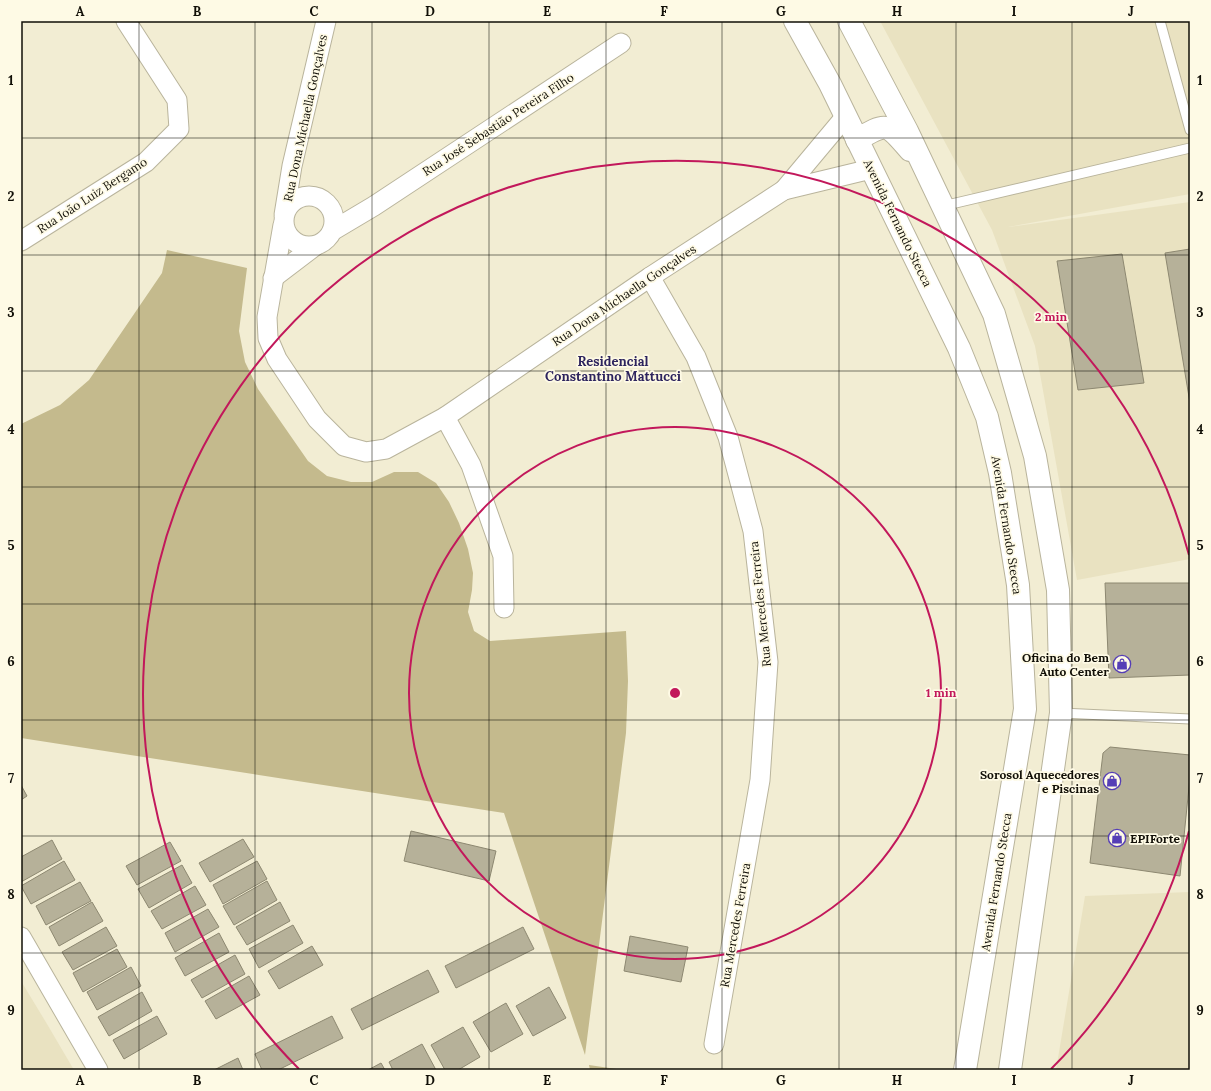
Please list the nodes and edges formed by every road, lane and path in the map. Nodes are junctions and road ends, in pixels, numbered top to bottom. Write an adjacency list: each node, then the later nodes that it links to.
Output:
1 (126, 21): 20 (street, Rua João Luiz Bergamo)
2 (326, 21): 12 (street, Rua Dona Michaella Gonçalves)
3 (795, 21): 7 (main road, Avenida Fernando Stecca)
4 (849, 21): 11 (main road)
5 (1160, 21): 8 (lane)
6 (621, 43): 16 (street, Rua José Sebastião Pereira Filho)
7 (845, 117): 9 (main road, Avenida Fernando Stecca); 14 (street, Rua Dona Michaella Gonçalves)
8 (1190, 130)
9 (857, 140): 11 (main road); 13 (main road, Avenida Fernando Stecca)
10 (1190, 148): 17 (lane)
11 (923, 165): 17 (main road)
12 (292, 166): 15 (street); 18 (street, Rua Dona Michaella Gonçalves)
13 (871, 169): 14 (street, Rua Dona Michaella Gonçalves); 31 (main road, Avenida Fernando Stecca)
14 (784, 190): 22 (street, Rua Dona Michaella Gonçalves)
15 (325, 203): 16 (street, Rua José Sebastião Pereira Filho); 18 (street); 19 (street)
16 (374, 206): 19 (street, Rua José Sebastião Pereira Filho)
17 (943, 206): 26 (main road)
18 (284, 220): 21 (street); 23 (street, Rua Dona Michaella Gonçalves)
19 (332, 231): 21 (street)
20 (21, 241)
21 (315, 246): 23 (street)
22 (650, 277): 24 (street, Rua Dona Michaella Gonçalves); 29 (street, Rua Mercedes Ferreira)
23 (273, 278): 24 (street, Rua Dona Michaella Gonçalves)
24 (445, 417): 25 (street)
25 (504, 608)
26 (1060, 713): 27 (lane); 32 (main road)
27 (1190, 719)
28 (21, 937): 30 (street)
29 (714, 1044)
30 (98, 1070)
31 (965, 1070)
32 (1010, 1070)

